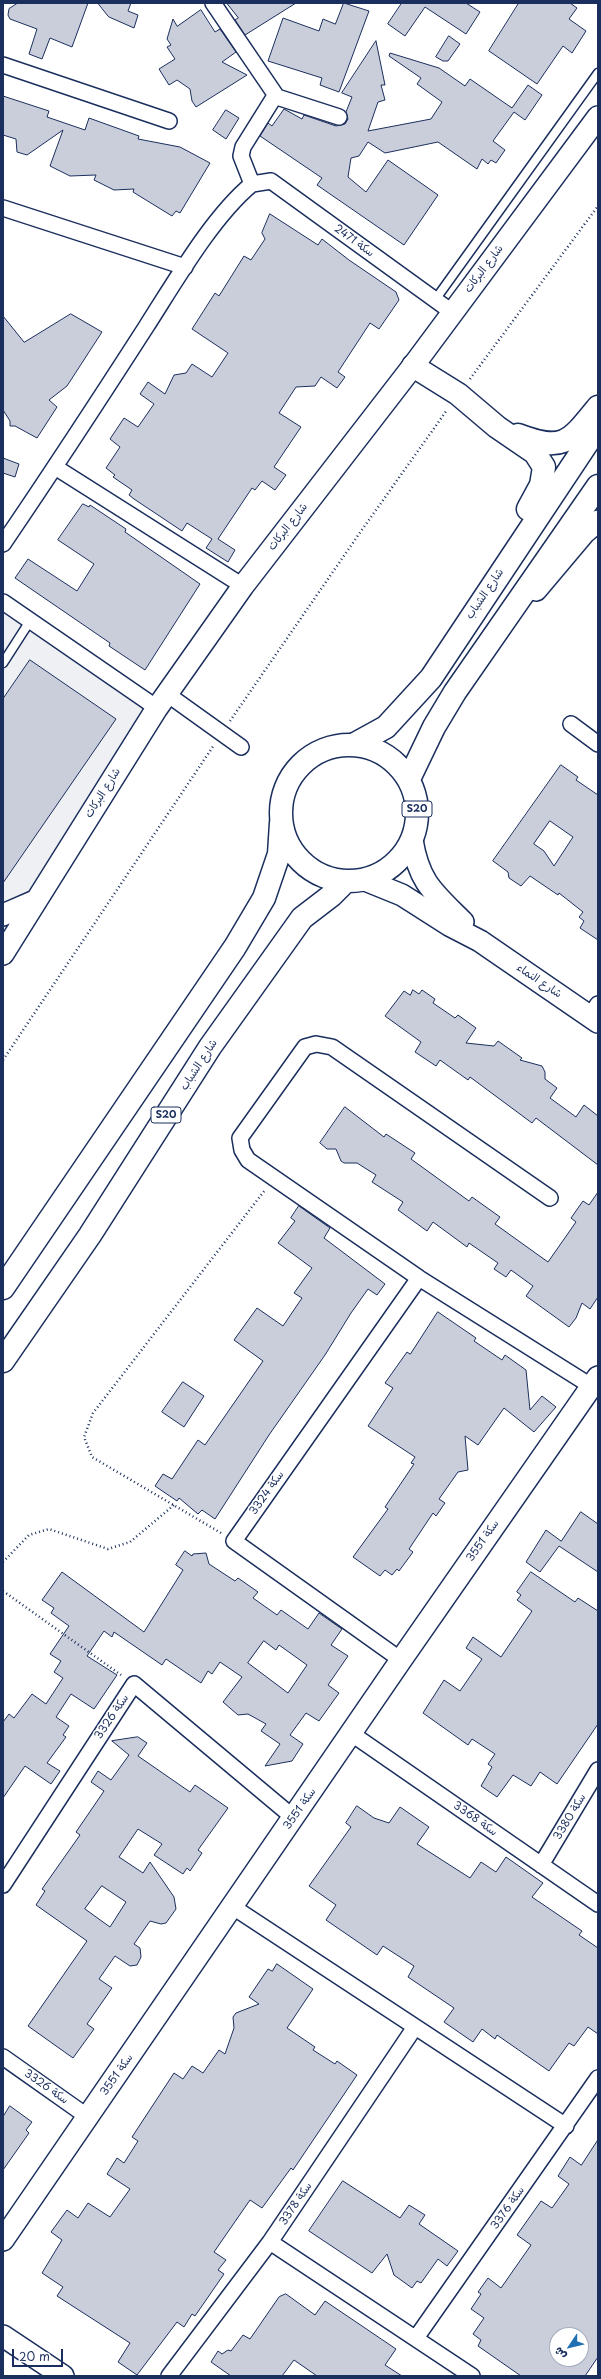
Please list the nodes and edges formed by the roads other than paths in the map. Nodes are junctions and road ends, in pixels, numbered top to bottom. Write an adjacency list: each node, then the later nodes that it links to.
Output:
1 (213, 3): 4 (street)
2 (3, 65): 7 (street)
3 (598, 73): 11 (lane)
4 (277, 97): 5 (street); 8 (street)
5 (339, 117)
6 (598, 117): 11 (street, شارع البركات)
7 (169, 121)
8 (252, 184): 10 (street); 11 (street, سكة 2471)
9 (3, 208): 10 (street)
10 (185, 267): 16 (street)
11 (444, 306): 12 (street, شارع البركات)
12 (413, 366): 15 (main road); 20 (street, شارع البركات)
13 (598, 407): 15 (main road)
14 (598, 426): 22 (main road, شارع الشباب / S20)
15 (497, 427): 22 (main road)
16 (56, 467): 19 (street); 20 (street)
17 (598, 486): 24 (main road)
18 (598, 521): 24 (street)
19 (3, 544)
20 (243, 586): 26 (street, شارع البركات)
21 (3, 602): 23 (street)
22 (469, 619): 28 (main road, شارع الشباب / S20)
23 (30, 621): 25 (lane); 26 (street)
24 (483, 653): 31 (main road)
25 (3, 663)
26 (162, 701): 30 (street); 35 (street, شارع البركات)
27 (571, 724): 29 (street)
28 (355, 744): 31 (main road, S20); 32 (main road, S20)
29 (598, 744)
30 (241, 747)
31 (409, 780): 33 (main road, S20)
32 (281, 823): 34 (main road, S20); 42 (main road, S20)
33 (412, 840): 34 (main road, S20); 37 (street, شارع النماء)
34 (355, 881): 37 (street, شارع النماء); 43 (main road, شارع الشباب / S20)
35 (35, 901): 36 (street); 38 (street, شارع البركات)
36 (3, 915)
37 (480, 941): 39 (street, شارع النماء)
38 (6, 943)
39 (595, 1014)
40 (550, 1198): 41 (street)
41 (419, 1278): 44 (street); 45 (street, سكة 3324)
42 (3, 1288)
43 (3, 1360)
44 (595, 1381): 45 (street, سكة 3551)
45 (401, 1660): 46 (street, سكة 3551)
46 (352, 1734): 48 (street, سكة 3551); 49 (street, سكة 3368)
47 (598, 1770): 49 (street, سكة 3380)
48 (294, 1818): 50 (street, سكة 3326); 52 (street, سكة 3551)
49 (541, 1865): 51 (street, سكة 3368)
50 (3, 1885)
51 (598, 1904)
52 (233, 1907): 53 (street); 56 (street, سكة 3551)
53 (415, 2027): 57 (street); 59 (street, سكة 3378)
54 (3, 2057): 56 (street, سكة 3326)
55 (598, 2078): 57 (street, سكة 3376)
56 (88, 2117): 58 (street, سكة 3551)
57 (566, 2126): 61 (street, سكة 3376)
58 (3, 2240)
59 (270, 2242): 61 (street); 63 (street, سكة 3378)
60 (3, 2336): 62 (street)
61 (416, 2338): 64 (street)
62 (63, 2376)
63 (169, 2376)
64 (472, 2376)

